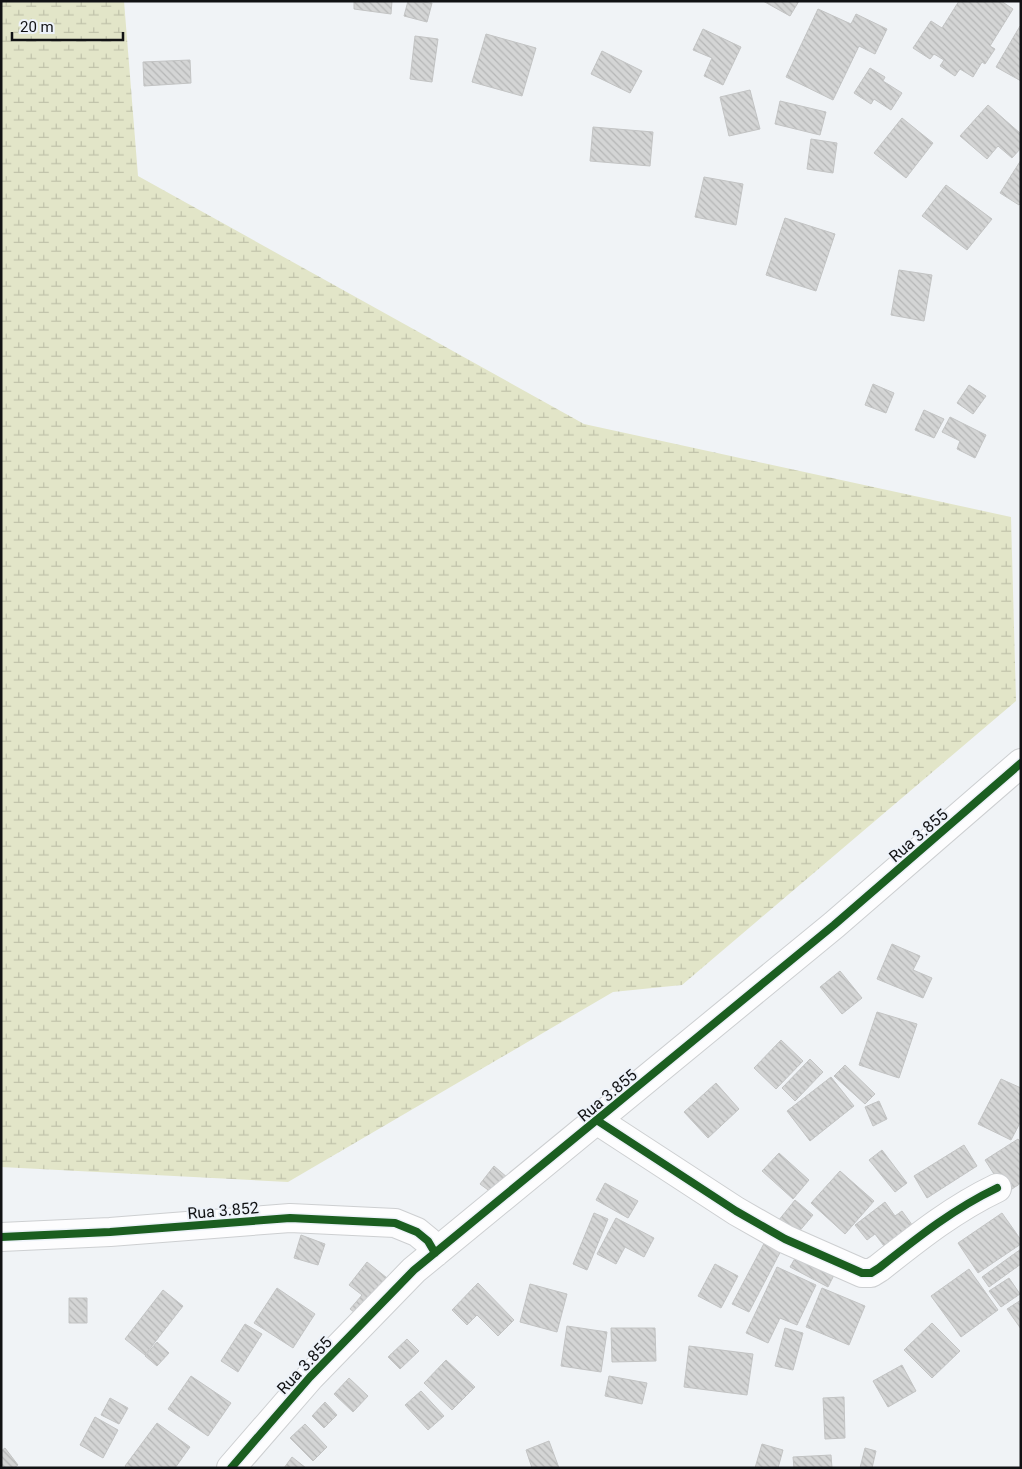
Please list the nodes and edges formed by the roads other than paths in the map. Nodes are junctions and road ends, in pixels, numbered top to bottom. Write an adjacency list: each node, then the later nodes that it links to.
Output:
1 (1021, 763): 2 (street, Rua 3.855)
2 (598, 1121): 3 (street); 5 (street, Rua 3.855)
3 (997, 1188)
4 (1, 1237): 5 (street, Rua 3.852)
5 (435, 1253): 6 (street, Rua 3.855)
6 (231, 1468)

